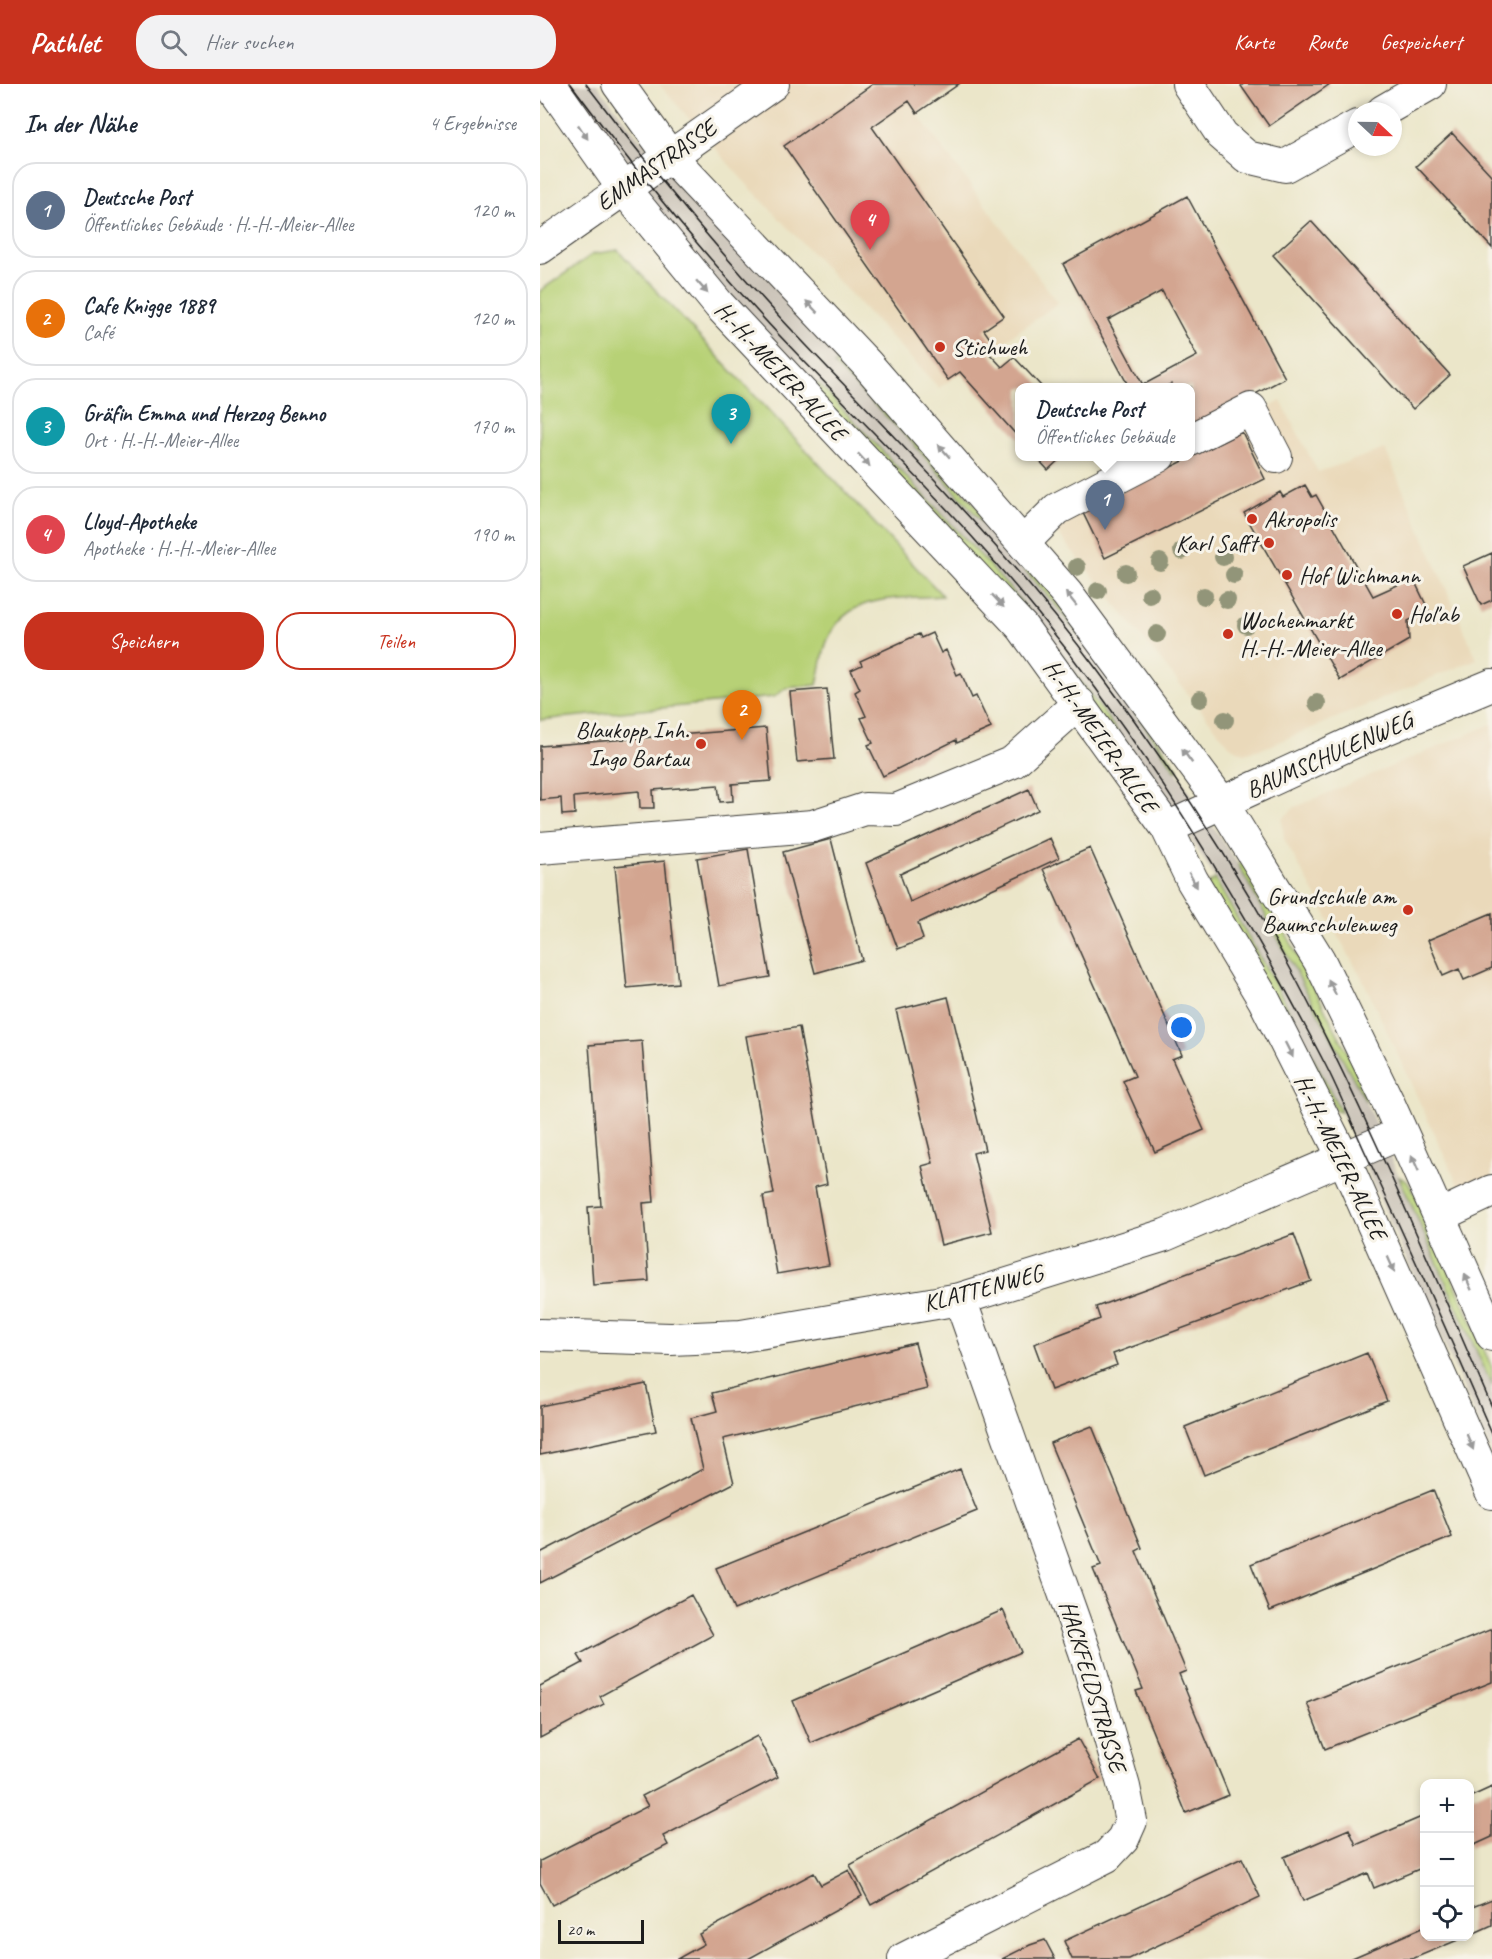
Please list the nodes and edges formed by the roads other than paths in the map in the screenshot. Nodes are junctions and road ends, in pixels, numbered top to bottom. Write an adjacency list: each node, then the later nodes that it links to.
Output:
1 (550, 84): 9 (street, H.-H.-MEIER-ALLEE, one-way to 9)
2 (618, 84): 8 (street)
3 (773, 84): 8 (street, EMMASTRASSE)
4 (1188, 84): 7 (street)
5 (1430, 84): 6 (street)
6 (1399, 102)
7 (1348, 131)
8 (670, 156): 9 (street, EMMASTRASSE); 14 (street, one-way to 8)
9 (623, 188): 10 (street, EMMASTRASSE); 16 (street, H.-H.-MEIER-ALLEE, one-way to 16)
10 (540, 248)
11 (1195, 438): 12 (street)
12 (1276, 458)
13 (1149, 461): 14 (street)
14 (1023, 543): 17 (street, one-way to 14)
15 (1492, 685): 17 (street, BAUMSCHULENWEG)
16 (1079, 703): 18 (street, H.-H.-MEIER-ALLEE); 19 (street)
17 (1222, 803): 18 (street, BAUMSCHULENWEG); 20 (street, one-way to 17)
18 (1167, 828): 21 (street, H.-H.-MEIER-ALLEE, one-way to 21)
19 (540, 848)
20 (1402, 1133): 21 (street, KLATTENWEG); 23 (street, one-way to 20)
21 (1344, 1159): 24 (street, KLATTENWEG); 27 (street, H.-H.-MEIER-ALLEE, one-way to 27)
22 (1492, 1191): 23 (street)
23 (1439, 1216): 26 (street, one-way to 23)
24 (960, 1299): 25 (street, KLATTENWEG); 28 (street, HACKFELDSTRASSE)
25 (540, 1335)
26 (1492, 1335)
27 (1492, 1493)
28 (904, 1959)

